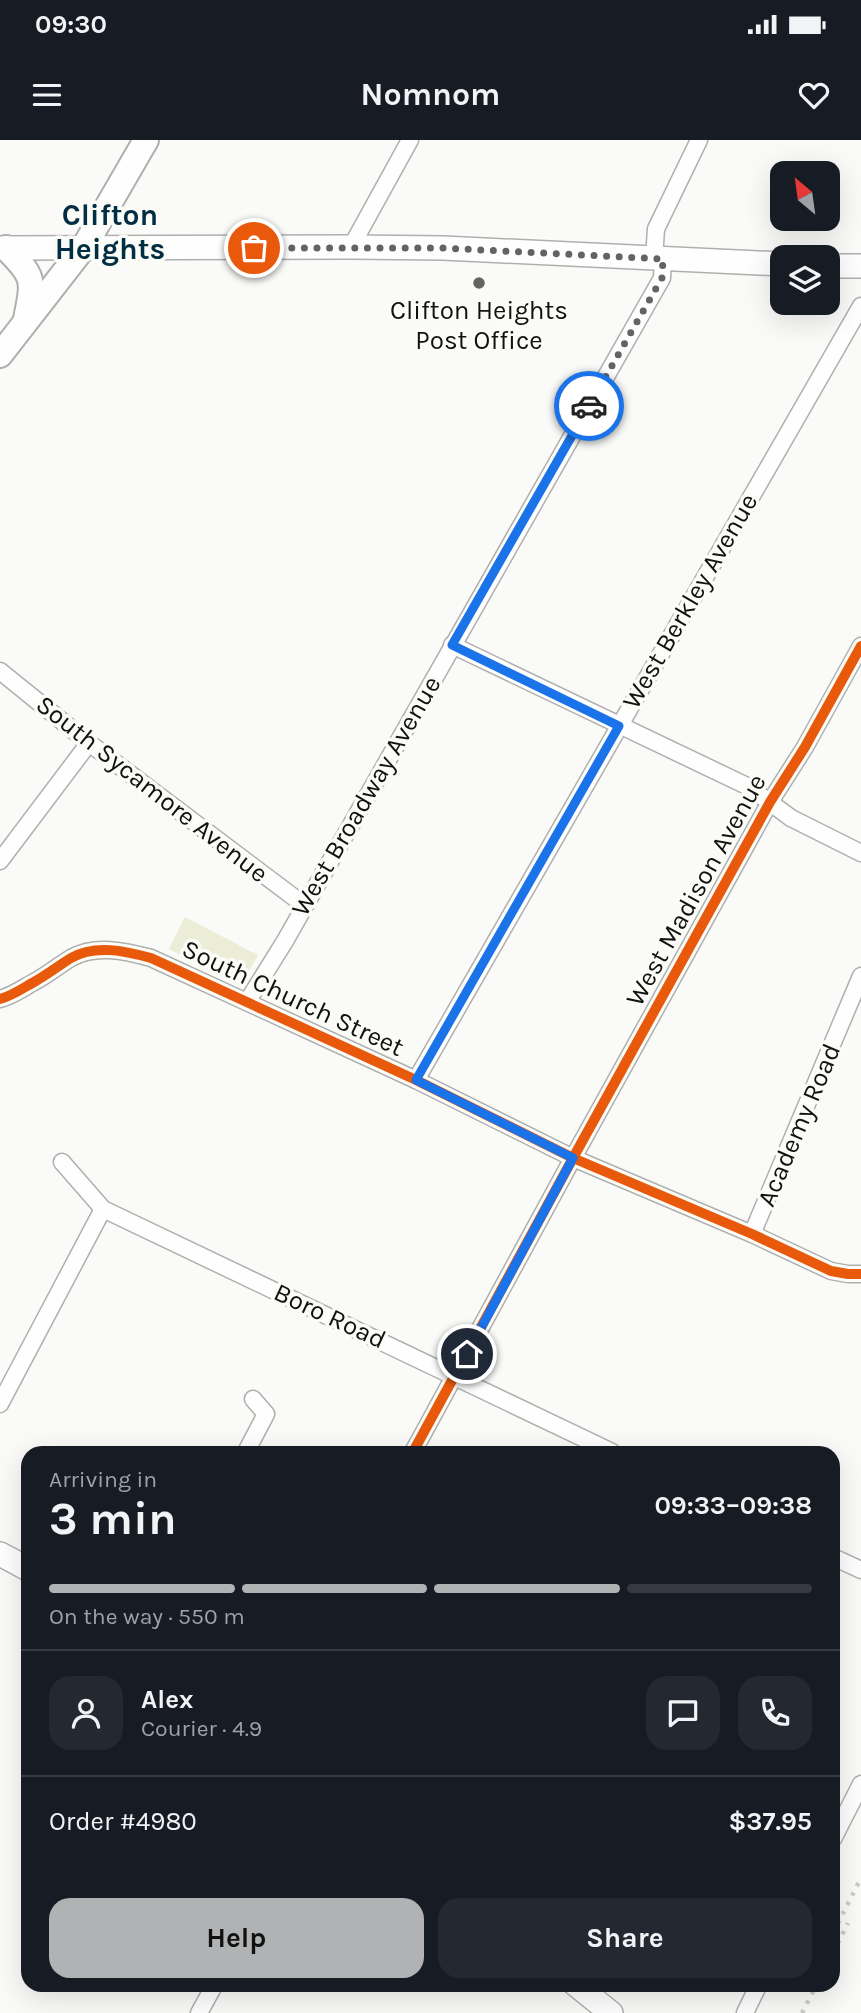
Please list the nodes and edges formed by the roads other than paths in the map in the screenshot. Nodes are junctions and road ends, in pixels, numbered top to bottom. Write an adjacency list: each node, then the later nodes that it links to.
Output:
1 (146, 140): 4 (main road)
2 (410, 140): 5 (street)
3 (699, 140): 7 (street, West Broadway Avenue)
4 (84, 247): 5 (main road); 6 (main road); 12 (main road)
5 (351, 247): 7 (main road)
6 (3, 248): 12 (main road)
7 (659, 259): 8 (main road); 14 (street, West Broadway Avenue)
8 (770, 264)
9 (840, 266): 10 (main road)
10 (861, 266)
11 (861, 306): 17 (street, West Berkley Avenue)
12 (26, 323): 13 (main road)
13 (0, 355)
14 (452, 645): 17 (street); 22 (street, West Broadway Avenue)
15 (861, 646): 19 (street, West Madison Avenue)
16 (0, 671): 18 (street, South Sycamore Avenue)
17 (619, 726): 19 (street); 26 (street, West Berkley Avenue)
18 (89, 743): 21 (street); 22 (street, South Sycamore Avenue)
19 (770, 802): 20 (street); 27 (street, West Madison Avenue)
20 (861, 853)
21 (0, 860)
22 (304, 905): 25 (street, West Broadway Avenue)
23 (861, 976): 30 (street, Academy Road)
24 (0, 999): 25 (street, South Church Street)
25 (247, 1002): 26 (street, South Church Street)
26 (416, 1080): 27 (street, South Church Street)
27 (573, 1158): 30 (street, South Church Street); 32 (street, West Madison Avenue)
28 (62, 1162): 29 (street, Boro Road)
29 (103, 1209): 32 (street, Boro Road); 34 (street)
30 (752, 1234): 31 (street, South Church Street)
31 (861, 1273)
32 (456, 1376): 36 (street, West Madison Avenue); 37 (street, Boro Road)
33 (253, 1399): 35 (street)
34 (0, 1404)
35 (249, 1446)
36 (416, 1446)
37 (600, 1446)
38 (0, 1554): 40 (main road)
39 (840, 1561): 41 (street)
40 (21, 1565)
41 (861, 1570)
42 (861, 1784): 43 (street)
43 (840, 1825)
44 (211, 1992): 47 (street)
45 (585, 1992): 48 (main road)
46 (755, 1992): 49 (street)
47 (199, 2013)
48 (611, 2013)
49 (745, 2013)

